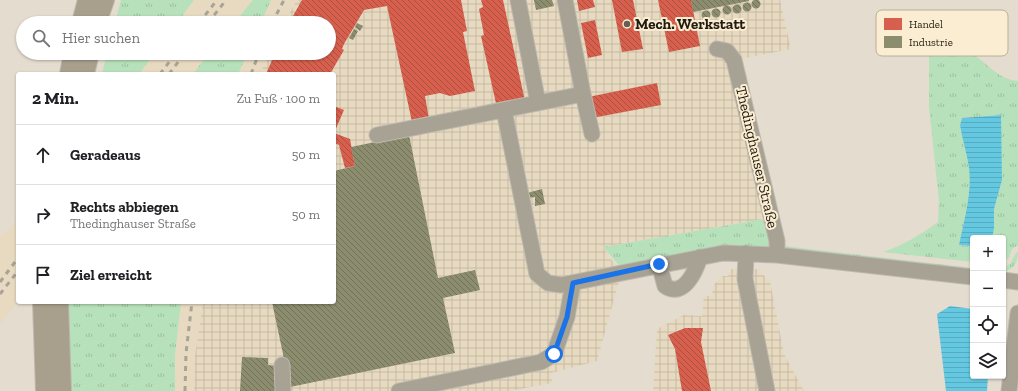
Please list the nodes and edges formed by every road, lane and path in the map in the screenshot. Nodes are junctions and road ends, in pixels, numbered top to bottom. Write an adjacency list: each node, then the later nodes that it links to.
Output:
1 (87, 0): 5 (main road)
2 (104, 0): 6 (main road)
3 (518, 0): 13 (lane)
4 (565, 0): 12 (lane)
5 (83, 16)
6 (99, 16)
7 (717, 49): 18 (lane, Thedinghauser Straße)
8 (72, 60): 10 (main road)
9 (88, 60): 11 (main road)
10 (69, 72)
11 (85, 72)
12 (583, 94): 13 (lane); 15 (lane)
13 (538, 103): 14 (lane)
14 (504, 110): 16 (lane); 24 (lane)
15 (592, 134)
16 (377, 136)
17 (746, 253): 18 (lane); 19 (lane); 33 (lane)
18 (777, 255): 21 (lane)
19 (700, 257): 20 (lane); 20 (lane)
20 (659, 264): 24 (lane)
21 (970, 277)
22 (1006, 280): 23 (lane)
23 (1018, 282)
24 (573, 283): 32 (lane)
25 (42, 304): 29 (main road)
26 (59, 304): 30 (main road)
27 (1018, 313): 34 (lane)
28 (282, 366): 31 (lane)
29 (45, 391)
30 (62, 391)
31 (283, 391)
32 (399, 391)
33 (767, 391)
34 (1009, 391)

